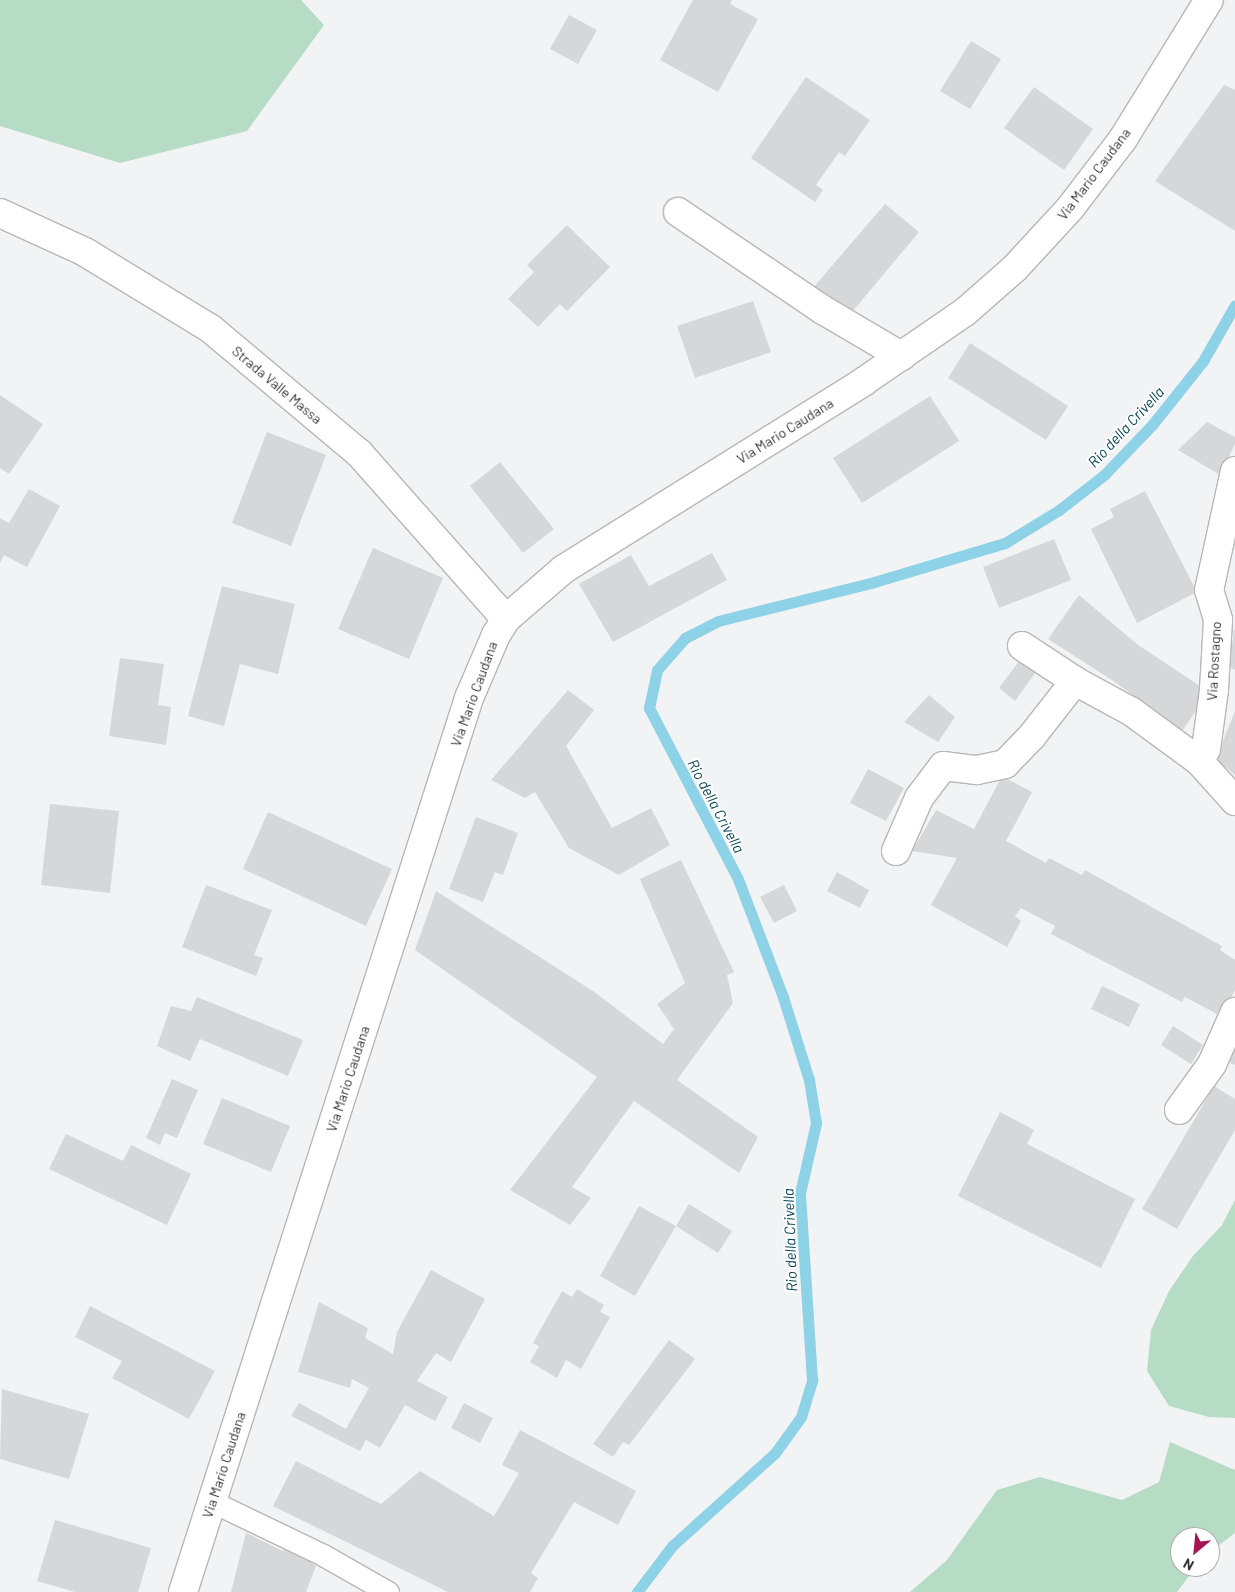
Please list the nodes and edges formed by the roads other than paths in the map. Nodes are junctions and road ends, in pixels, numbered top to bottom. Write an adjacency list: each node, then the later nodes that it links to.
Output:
1 (1209, 0): 4 (main road, Via Mario Caudana)
2 (678, 212): 4 (main road)
3 (0, 213): 6 (main road, Strada Valle Massa)
4 (902, 356): 6 (main road, Via Mario Caudana)
5 (1235, 472): 9 (main road, Via Rostagno)
6 (506, 619): 14 (main road, Via Mario Caudana)
7 (1022, 646): 8 (main road)
8 (1075, 681): 9 (main road); 11 (main road)
9 (1198, 761): 10 (main road)
10 (1235, 800)
11 (896, 851)
12 (1235, 1012): 13 (main road)
13 (1179, 1110)
14 (213, 1502): 15 (main road, Via Mario Caudana); 16 (lane)
15 (183, 1592)
16 (388, 1592)

